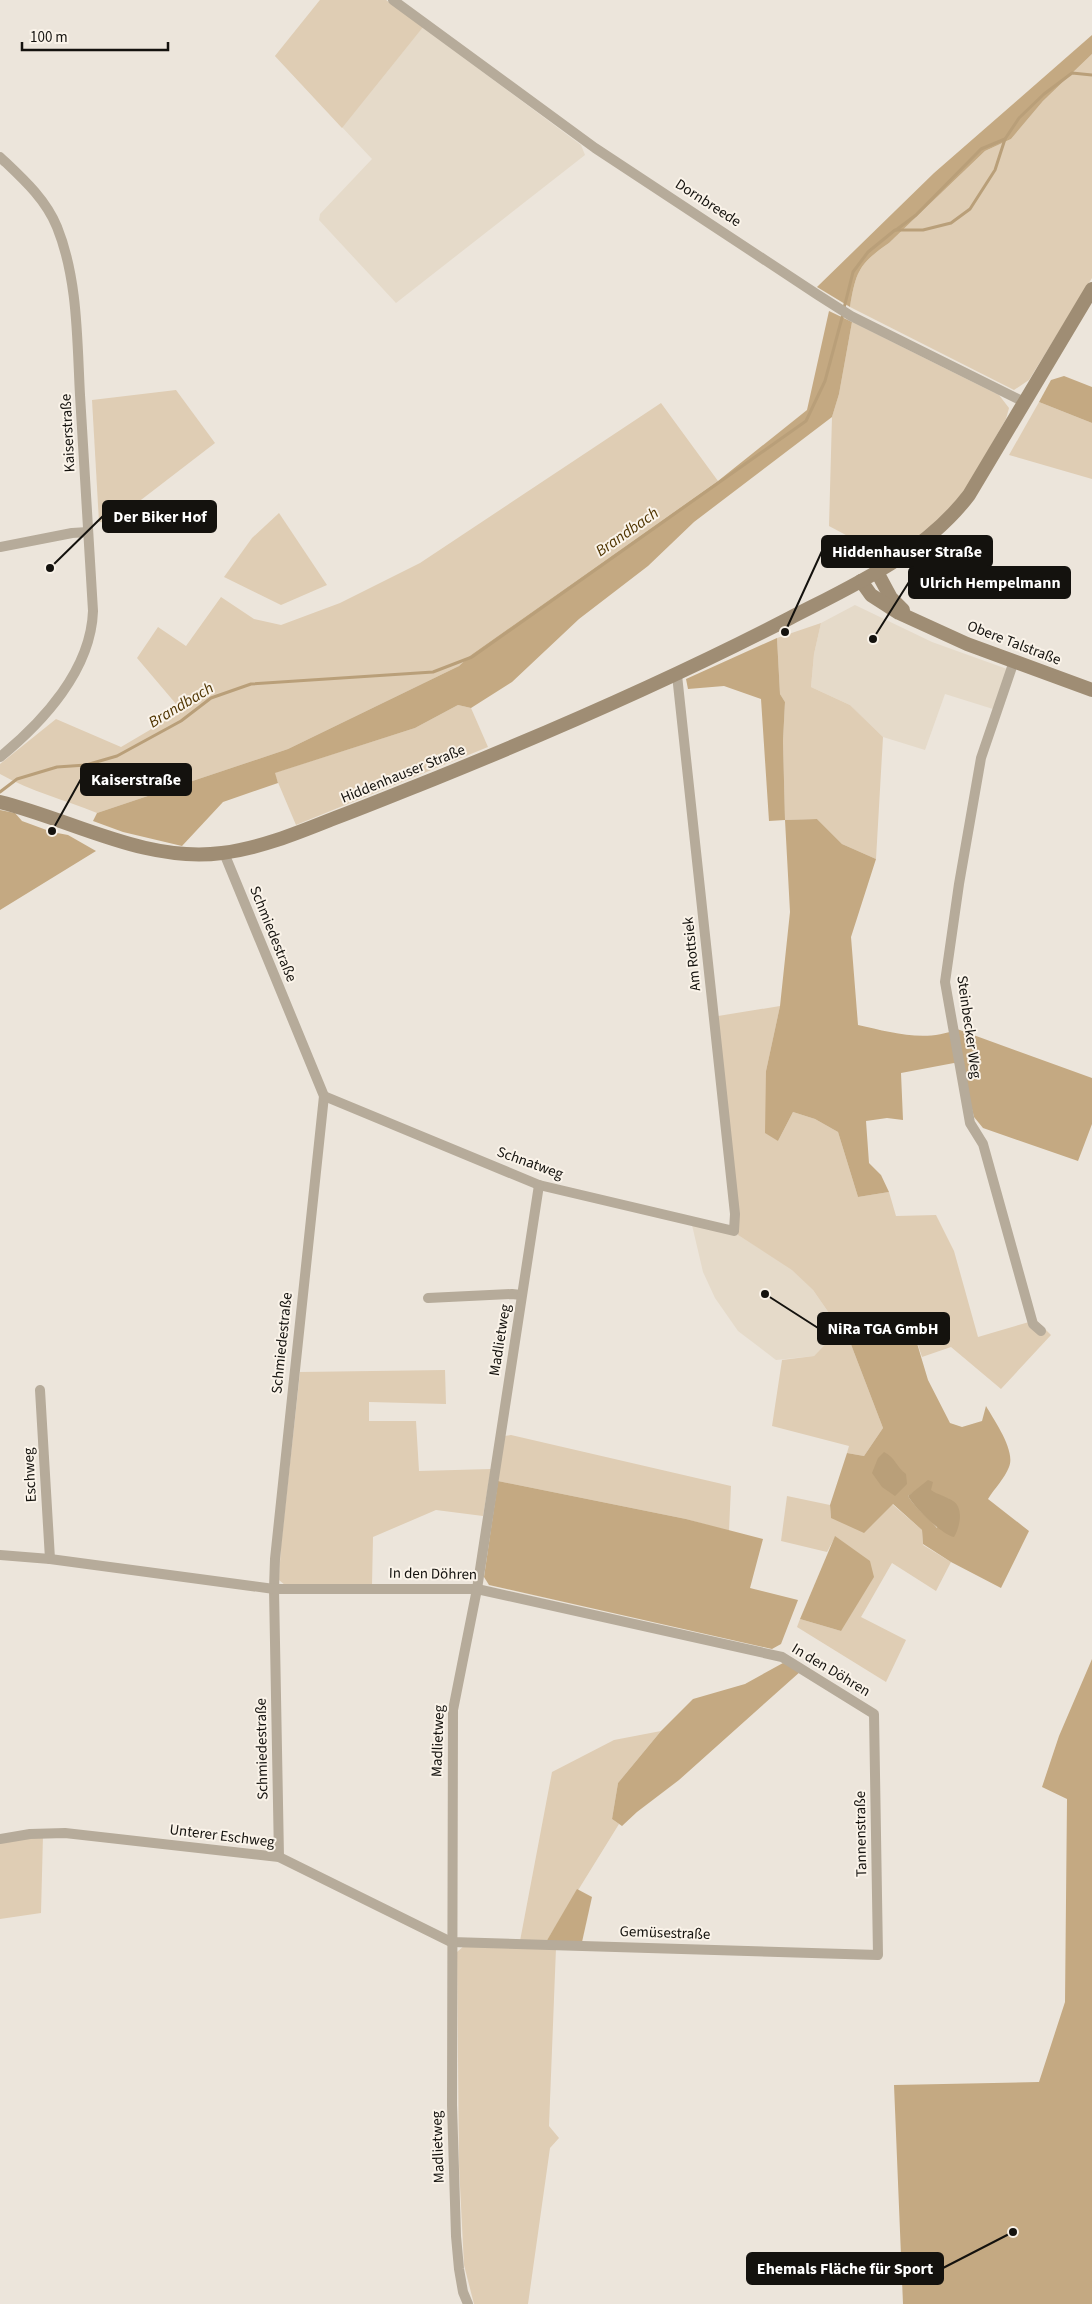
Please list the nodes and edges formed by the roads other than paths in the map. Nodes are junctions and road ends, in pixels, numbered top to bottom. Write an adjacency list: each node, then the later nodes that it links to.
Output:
1 (394, 0): 4 (street, Dornbreede)
2 (0, 157): 5 (street, Kaiserstraße)
3 (1092, 289): 4 (main road, Hiddenhauser Straße)
4 (1024, 402): 7 (main road, Hiddenhauser Straße)
5 (88, 532): 6 (street); 13 (street, Kaiserstraße)
6 (0, 547)
7 (876, 572): 8 (main road, Hiddenhauser Straße); 9 (main road, Obere Talstraße)
8 (861, 581): 9 (main road, Obere Talstraße); 11 (main road, Hiddenhauser Straße)
9 (926, 625): 10 (main road, Obere Talstraße)
10 (1014, 661): 12 (main road, Obere Talstraße); 21 (street, Steinbecker Weg)
11 (677, 674): 15 (main road, Hiddenhauser Straße); 18 (street, Am Rottsiek)
12 (1092, 690)
13 (0, 757)
14 (0, 802): 15 (main road, Hiddenhauser Straße)
15 (224, 853): 16 (street, Schmiedestraße)
16 (324, 1096): 17 (street, Schnatweg); 26 (street, Schmiedestraße)
17 (539, 1185): 18 (street, Schnatweg); 19 (street, Madlietweg)
18 (734, 1231)
19 (521, 1295): 20 (street); 25 (street, Madlietweg)
20 (428, 1298)
21 (1041, 1331)
22 (40, 1390): 24 (street, Eschweg)
23 (0, 1555): 24 (street, In den Döhren)
24 (50, 1559): 26 (street, In den Döhren)
25 (477, 1588): 26 (street, In den Döhren); 27 (street, In den Döhren); 30 (street, Madlietweg)
26 (274, 1589): 29 (street, Schmiedestraße)
27 (874, 1714): 31 (street, Tannenstraße)
28 (0, 1839): 29 (street, Unterer Eschweg)
29 (279, 1858): 30 (street, Unterer Eschweg)
30 (451, 1942): 31 (street, Gemüsestraße); 32 (street, Madlietweg)
31 (878, 1955)
32 (468, 2304)

